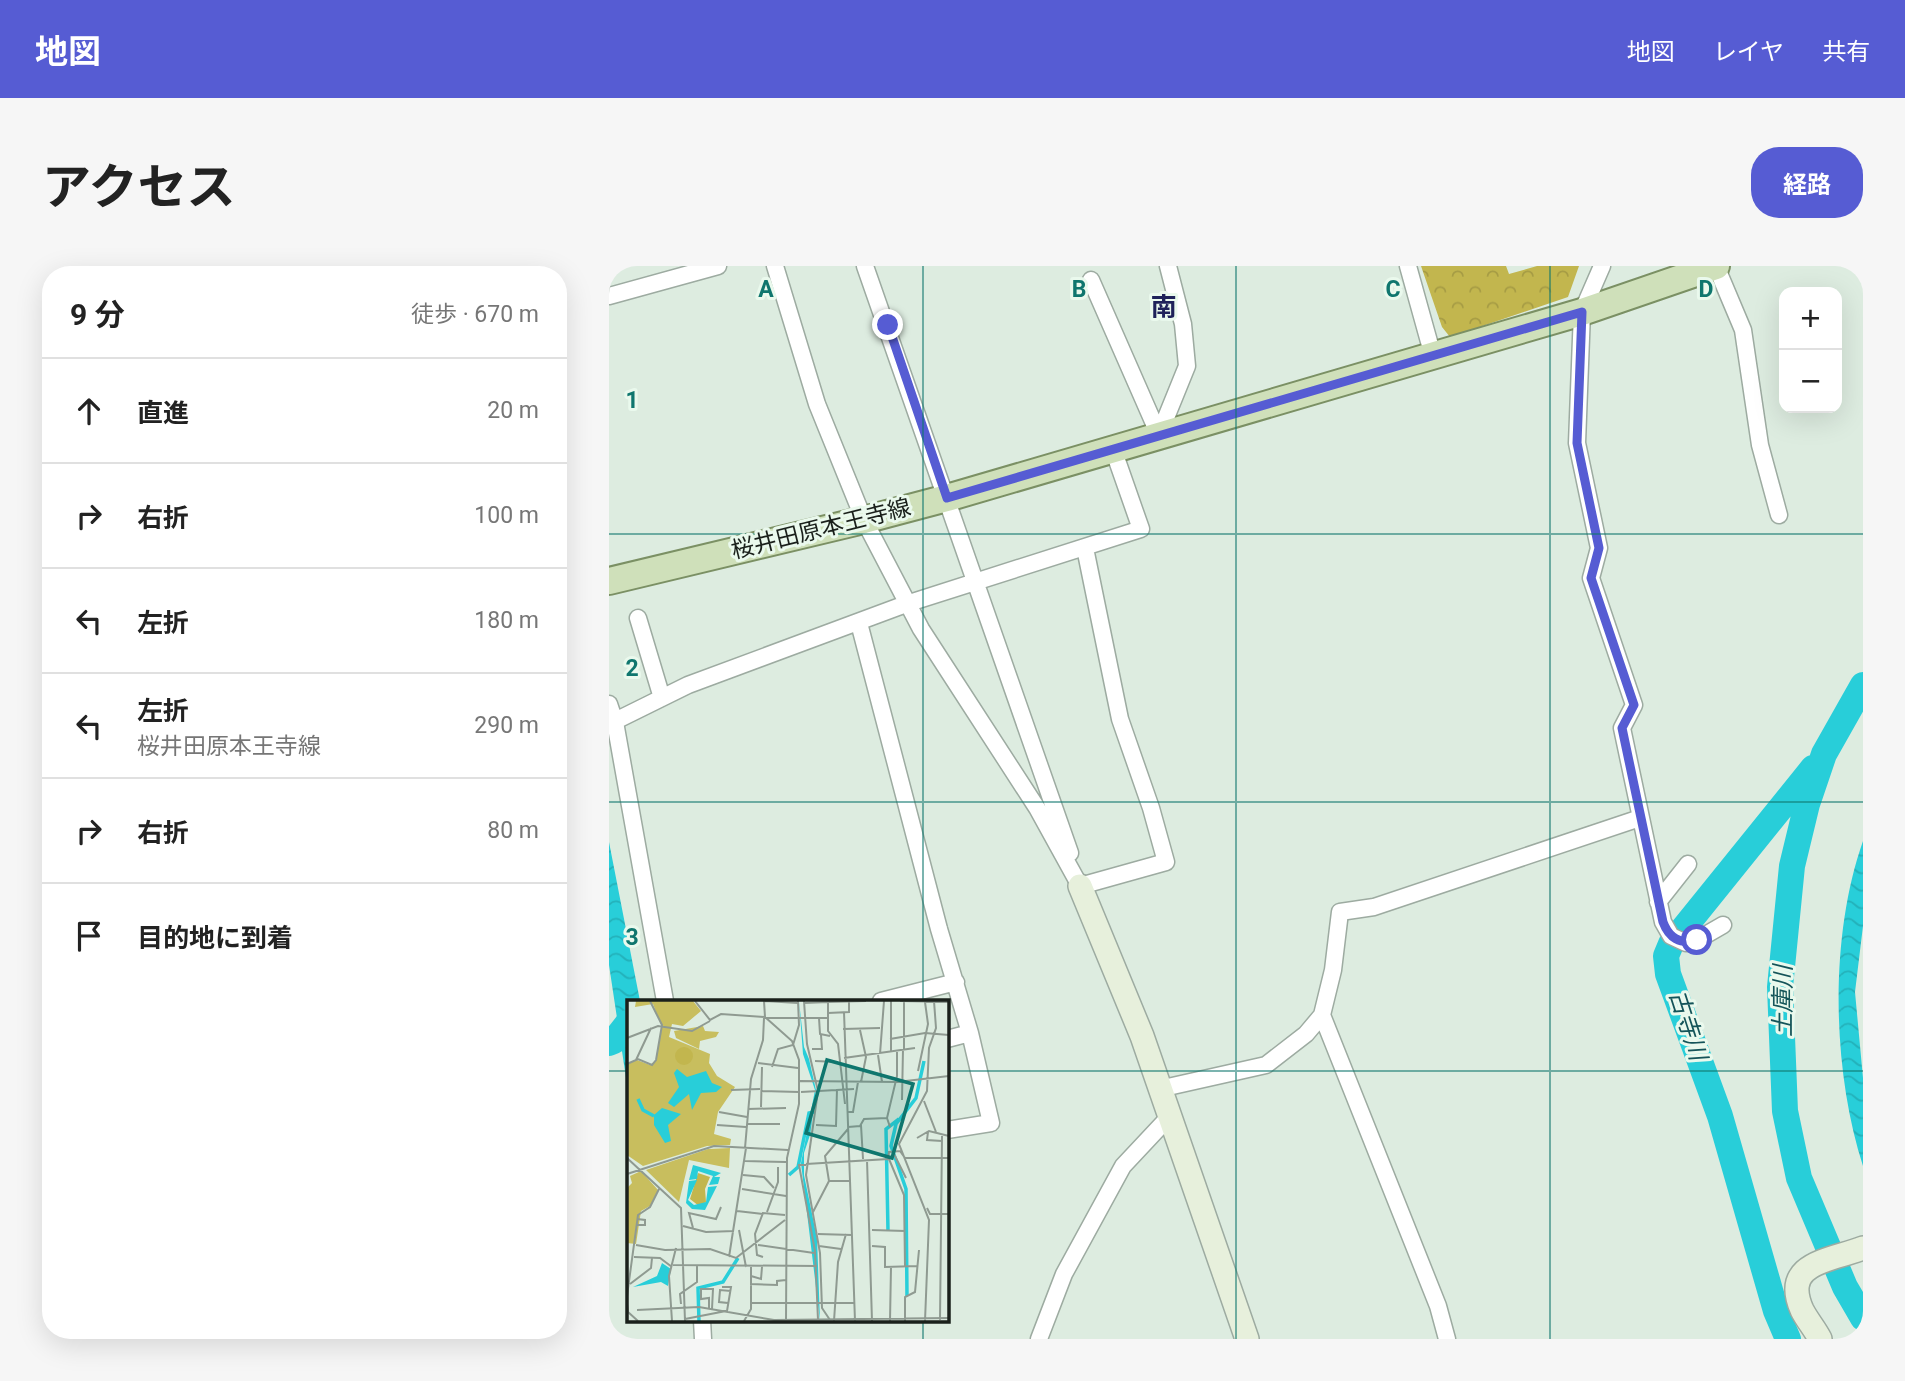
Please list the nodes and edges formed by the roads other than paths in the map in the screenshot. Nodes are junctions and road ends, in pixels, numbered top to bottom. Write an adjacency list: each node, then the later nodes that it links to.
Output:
1 (717, 266): 9 (street)
2 (775, 266): 16 (street)
3 (865, 266): 14 (street)
4 (1168, 266): 12 (street)
5 (1408, 266): 11 (street)
6 (1601, 266): 10 (street)
7 (1716, 266): 10 (main road, 桜井田原本王寺線); 15 (street)
8 (1091, 280): 12 (street)
9 (609, 296)
10 (1582, 312): 11 (main road, 桜井田原本王寺線); 26 (street)
11 (1433, 356): 12 (main road, 桜井田原本王寺線)
12 (1159, 435): 13 (main road, 桜井田原本王寺線)
13 (1113, 449): 14 (main road, 桜井田原本王寺線); 17 (street)
14 (947, 498): 16 (main road, 桜井田原本王寺線); 19 (street)
15 (1779, 515)
16 (864, 520): 18 (main road, 桜井田原本王寺線); 20 (street)
17 (1085, 548): 19 (street); 28 (street)
18 (609, 581)
19 (976, 583): 20 (street); 28 (street)
20 (907, 604): 22 (street); 28 (street)
21 (638, 618): 23 (street)
22 (859, 623): 23 (street); 31 (street)
23 (662, 698): 25 (street)
24 (609, 704): 25 (street)
25 (612, 723): 32 (street)
26 (1640, 818): 29 (street); 34 (street)
27 (1688, 864): 29 (street)
28 (1080, 886): 37 (street)
29 (1658, 902): 30 (street)
30 (1723, 925)
31 (956, 982): 33 (street); 35 (street)
32 (665, 1000)
33 (885, 1000)
34 (1322, 1015): 37 (street); 43 (street)
35 (970, 1033): 36 (street); 39 (street)
36 (949, 1038)
37 (1159, 1089): 38 (street)
38 (1168, 1118): 41 (street); 42 (street)
39 (949, 1130)
40 (1861, 1252): 44 (street)
41 (1039, 1339)
42 (1247, 1339)
43 (1447, 1339)
44 (1819, 1339)

